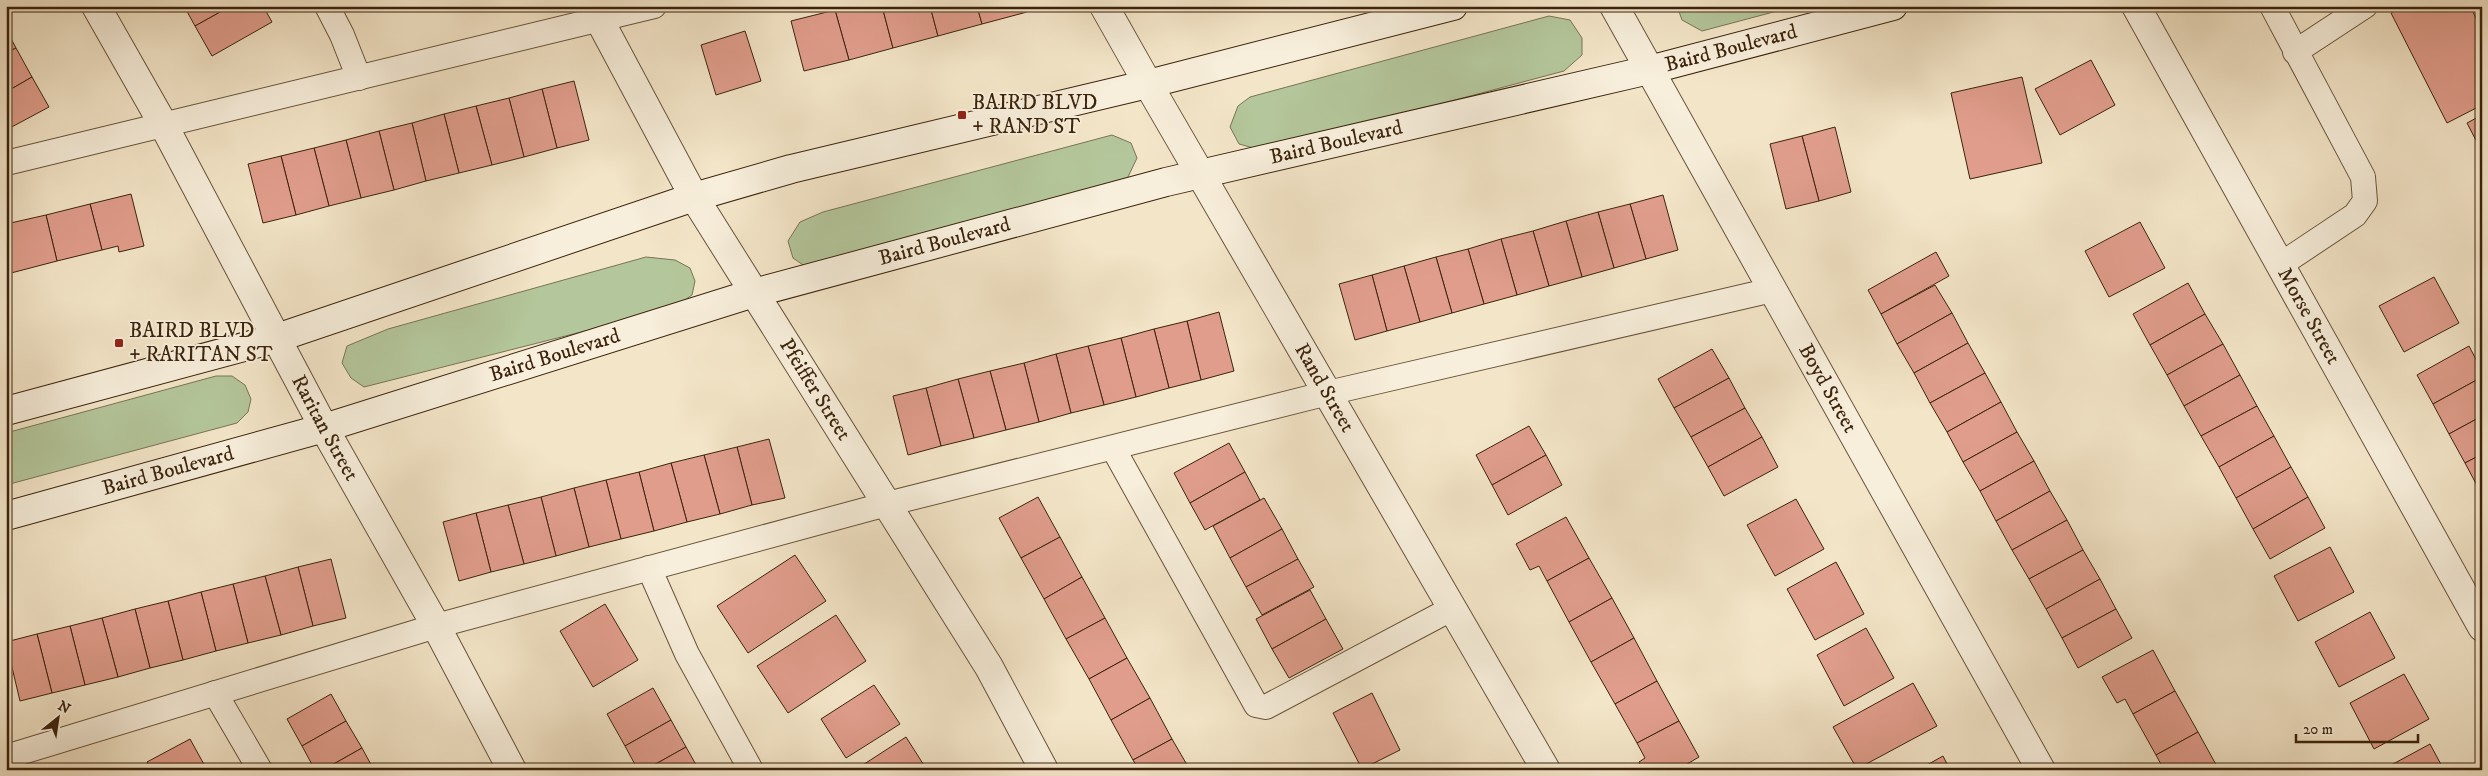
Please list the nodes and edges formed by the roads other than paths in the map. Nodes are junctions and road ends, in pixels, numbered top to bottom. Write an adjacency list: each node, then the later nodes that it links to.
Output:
1 (96, 6): 16 (street, Raritan Street)
2 (327, 6): 14 (lane)
3 (654, 6): 11 (lane)
4 (1104, 6): 15 (street, Rand Street)
5 (1452, 6): 15 (street)
6 (1614, 6): 13 (street, Boyd Street)
7 (1892, 6): 13 (street, Baird Boulevard)
8 (2136, 6): 20 (street, Morse Street)
9 (2272, 6): 12 (lane)
10 (2365, 6): 12 (lane)
11 (596, 14): 14 (lane); 19 (street, Pfeiffer Street)
12 (2295, 52): 20 (lane)
13 (1650, 70): 18 (street, Baird Boulevard); 21 (street, Boyd Street)
14 (358, 78): 16 (lane)
15 (1148, 84): 18 (street, Rand Street); 19 (street)
16 (163, 124): 17 (lane); 23 (street, Raritan Street)
17 (6, 163)
18 (1200, 173): 22 (street, Baird Boulevard); 24 (street, Rand Street)
19 (694, 197): 22 (street, Pfeiffer Street); 23 (street)
20 (2280, 265): 33 (street, Morse Street)
21 (1772, 290): 24 (lane); 41 (street, Boyd Street)
22 (754, 293): 26 (street, Baird Boulevard); 28 (street, Pfeiffer Street)
23 (277, 338): 25 (street); 26 (street, Raritan Street)
24 (1328, 393): 27 (lane); 31 (street, Rand Street)
25 (6, 411)
26 (324, 428): 29 (street, Baird Boulevard); 32 (street, Raritan Street)
27 (1113, 448): 28 (lane); 31 (lane)
28 (887, 504): 30 (lane); 39 (street, Pfeiffer Street)
29 (6, 516)
30 (649, 568): 32 (lane); 38 (lane)
31 (1452, 608): 40 (street, Rand Street)
32 (436, 626): 34 (lane); 37 (street, Raritan Street)
33 (2482, 627)
34 (215, 693): 35 (lane); 36 (lane)
35 (6, 757)
36 (260, 770)
37 (512, 770)
38 (751, 770)
39 (1044, 770)
40 (1546, 770)
41 (2041, 770)

